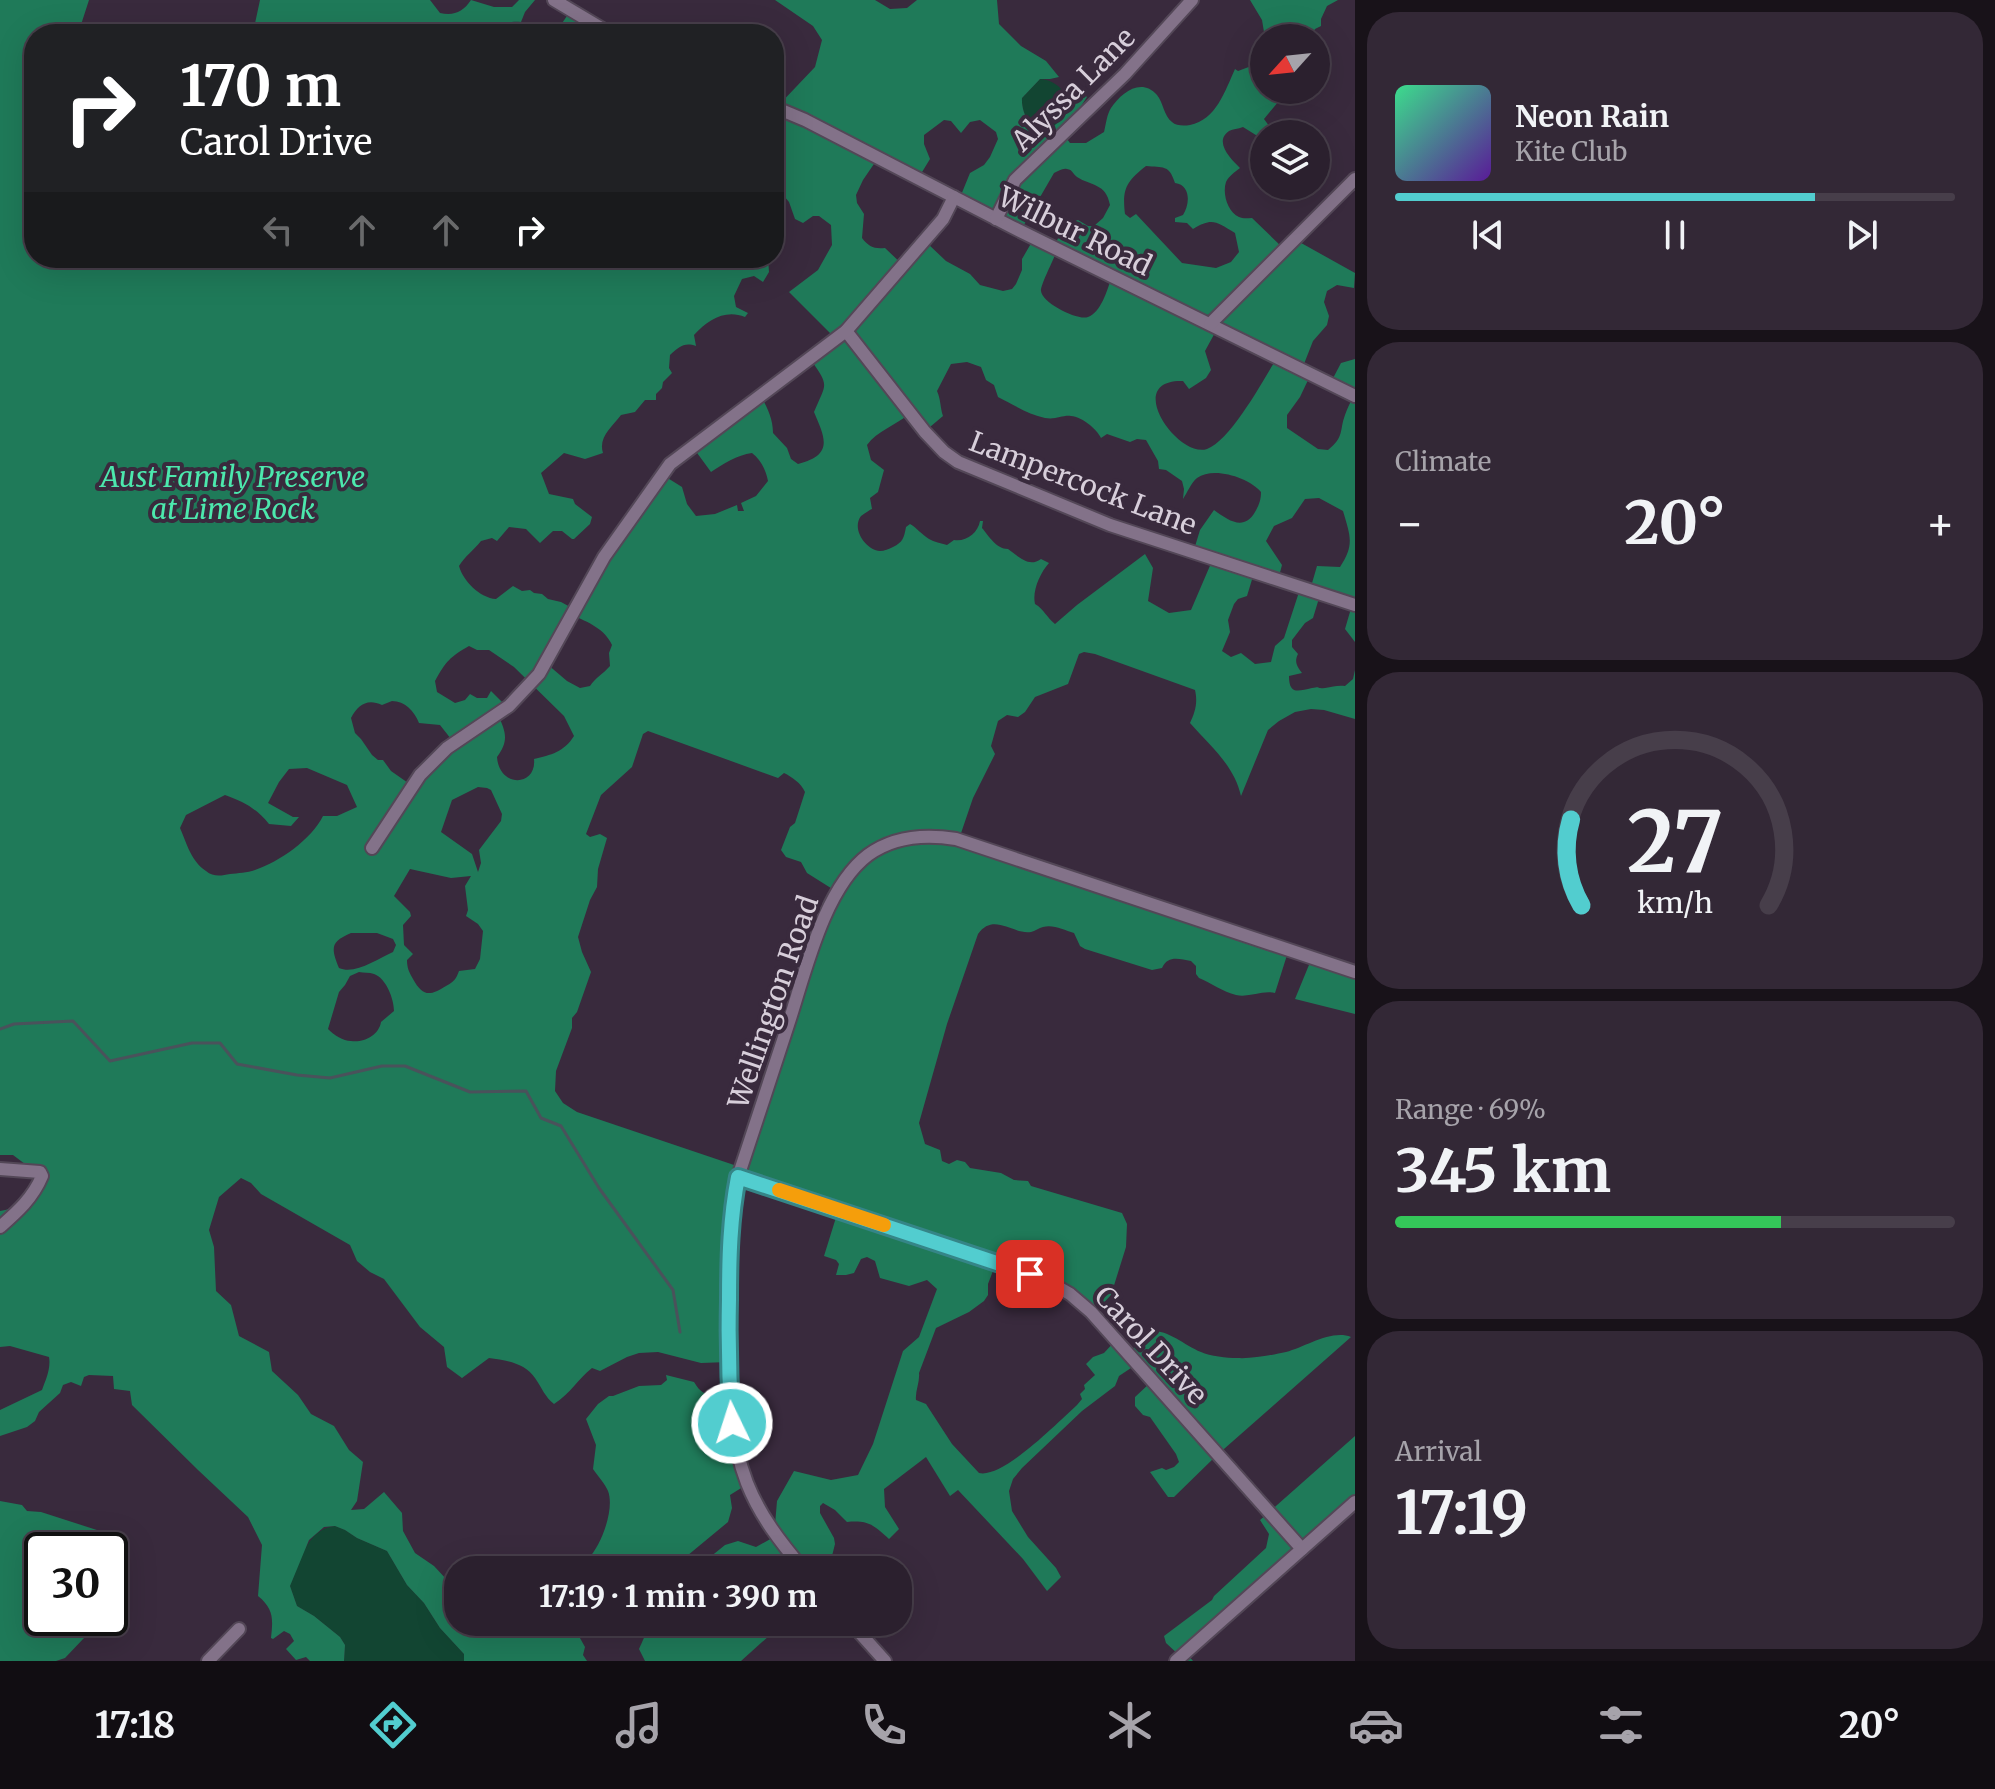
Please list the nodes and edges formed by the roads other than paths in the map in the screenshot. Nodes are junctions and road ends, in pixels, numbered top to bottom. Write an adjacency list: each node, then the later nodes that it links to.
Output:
1 (554, 0): 3 (street)
2 (1192, 0): 7 (street, Alyssa Lane)
3 (594, 24)
4 (784, 111): 6 (street, Wilbur Road)
5 (1355, 179): 8 (street)
6 (954, 197): 7 (street, Wilbur Road); 9 (street)
7 (996, 219): 8 (street, Wilbur Road)
8 (1210, 324): 10 (street, Wilbur Road)
9 (846, 331): 11 (street, Lampercock Lane); 12 (street)
10 (1355, 396)
11 (1355, 605)
12 (372, 848)
13 (1355, 972): 15 (street, Wellington Road)
14 (0, 1169): 16 (street)
15 (738, 1177): 18 (street, Carol Drive); 19 (street, Wellington Road)
16 (0, 1227)
17 (1355, 1502): 18 (street)
18 (1302, 1549): 22 (street)
19 (792, 1556)
20 (239, 1629): 23 (street)
21 (863, 1636): 24 (street)
22 (1185, 1658)
23 (208, 1661)
24 (885, 1661)

